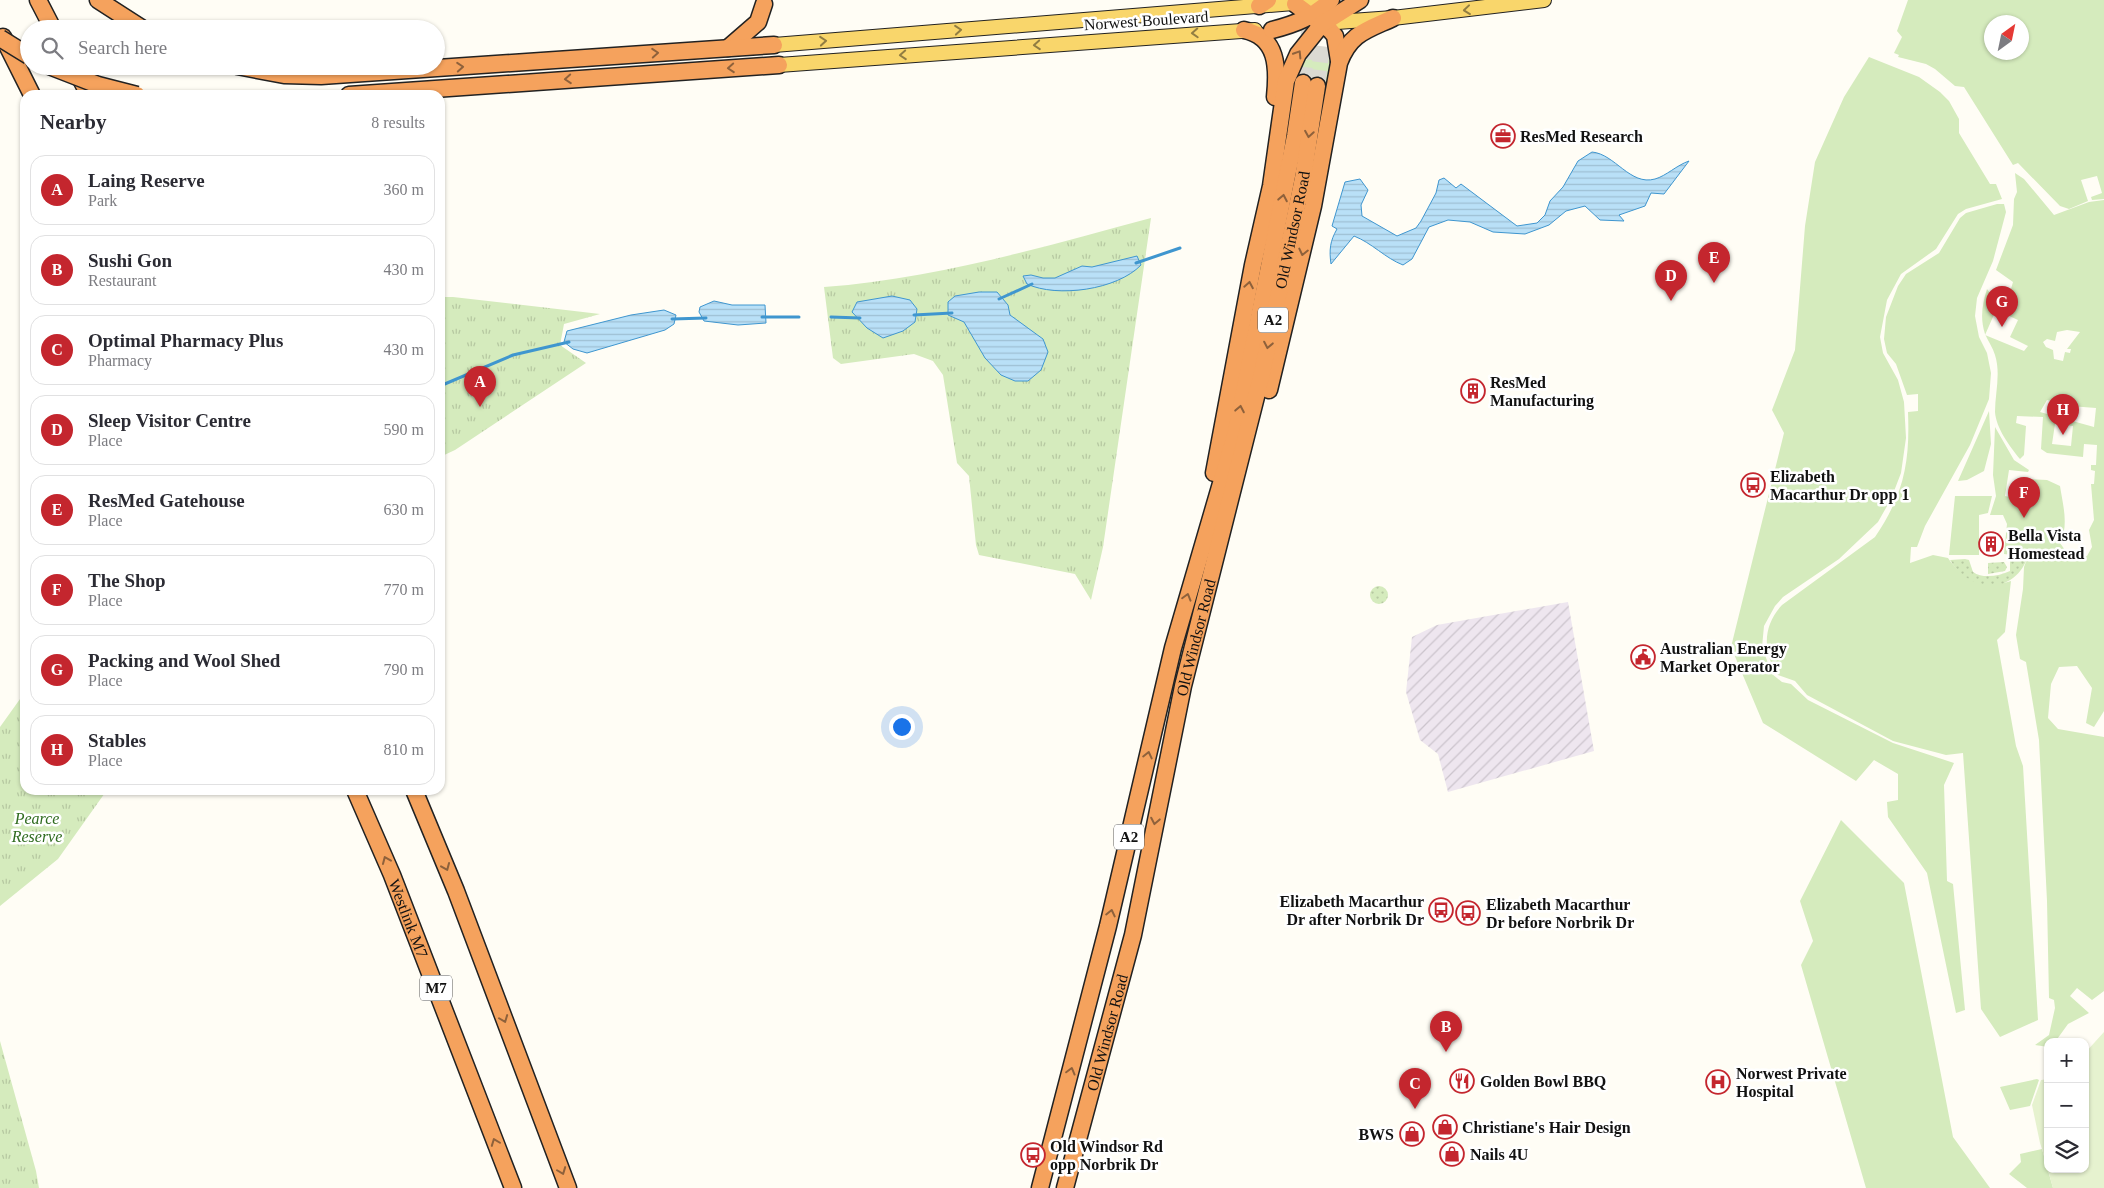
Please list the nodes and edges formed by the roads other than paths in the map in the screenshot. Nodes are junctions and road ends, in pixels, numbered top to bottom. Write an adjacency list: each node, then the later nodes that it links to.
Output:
1 (38, 0): 10 (highway)
2 (98, 0): 11 (highway)
3 (1360, 0): 8 (highway)
4 (1544, 0): 9 (main road, one-way to 9)
5 (1264, 3): 7 (main road, Norwest Boulevard); 16 (main road, Norwest Boulevard, one-way to 5)
6 (764, 4): 17 (highway)
7 (1295, 4): 8 (highway)
8 (1325, 12): 9 (main road); 13 (highway); 19 (highway); 32 (highway, one-way to 8)
9 (1394, 18): 19 (highway)
10 (48, 20)
11 (129, 20)
12 (1244, 30): 13 (main road, Norwest Boulevard); 20 (main road, Norwest Boulevard, one-way to 20); 32 (highway)
13 (1272, 30)
14 (0, 31): 22 (highway)
15 (0, 38): 18 (highway, bridge)
16 (774, 45): 17 (highway)
17 (728, 48): 21 (highway, one-way to 17)
18 (20, 50)
19 (1339, 63): 33 (highway, one-way to 33)
20 (779, 65): 31 (highway, one-way to 31)
21 (445, 67)
22 (20, 71)
23 (22, 75): 28 (highway)
24 (72, 75): 30 (highway, bridge)
25 (79, 75): 29 (highway)
26 (284, 75): 27 (highway, one-way to 27)
27 (336, 75)
28 (30, 90)
29 (86, 90)
30 (117, 90)
31 (421, 90)
32 (1271, 186): 34 (highway, one-way to 32)
33 (1218, 552): 34 (highway, Old Windsor Road / A2, one-way to 33); 38 (highway, Old Windsor Road / A2, one-way to 38)
34 (1199, 557): 37 (highway, Old Windsor Road / A2, one-way to 34)
35 (357, 795): 40 (highway, Westlink M7 / M7, one-way to 35)
36 (416, 795): 41 (highway, one-way to 41)
37 (1058, 1118): 38 (highway); 39 (highway); 42 (highway, Old Windsor Road / A2)
38 (1082, 1126): 39 (highway, Old Windsor Road / A2)
39 (1075, 1148): 43 (highway, Old Windsor Road / A2)
40 (512, 1188)
41 (568, 1188)
42 (1040, 1188)
43 (1064, 1188)

